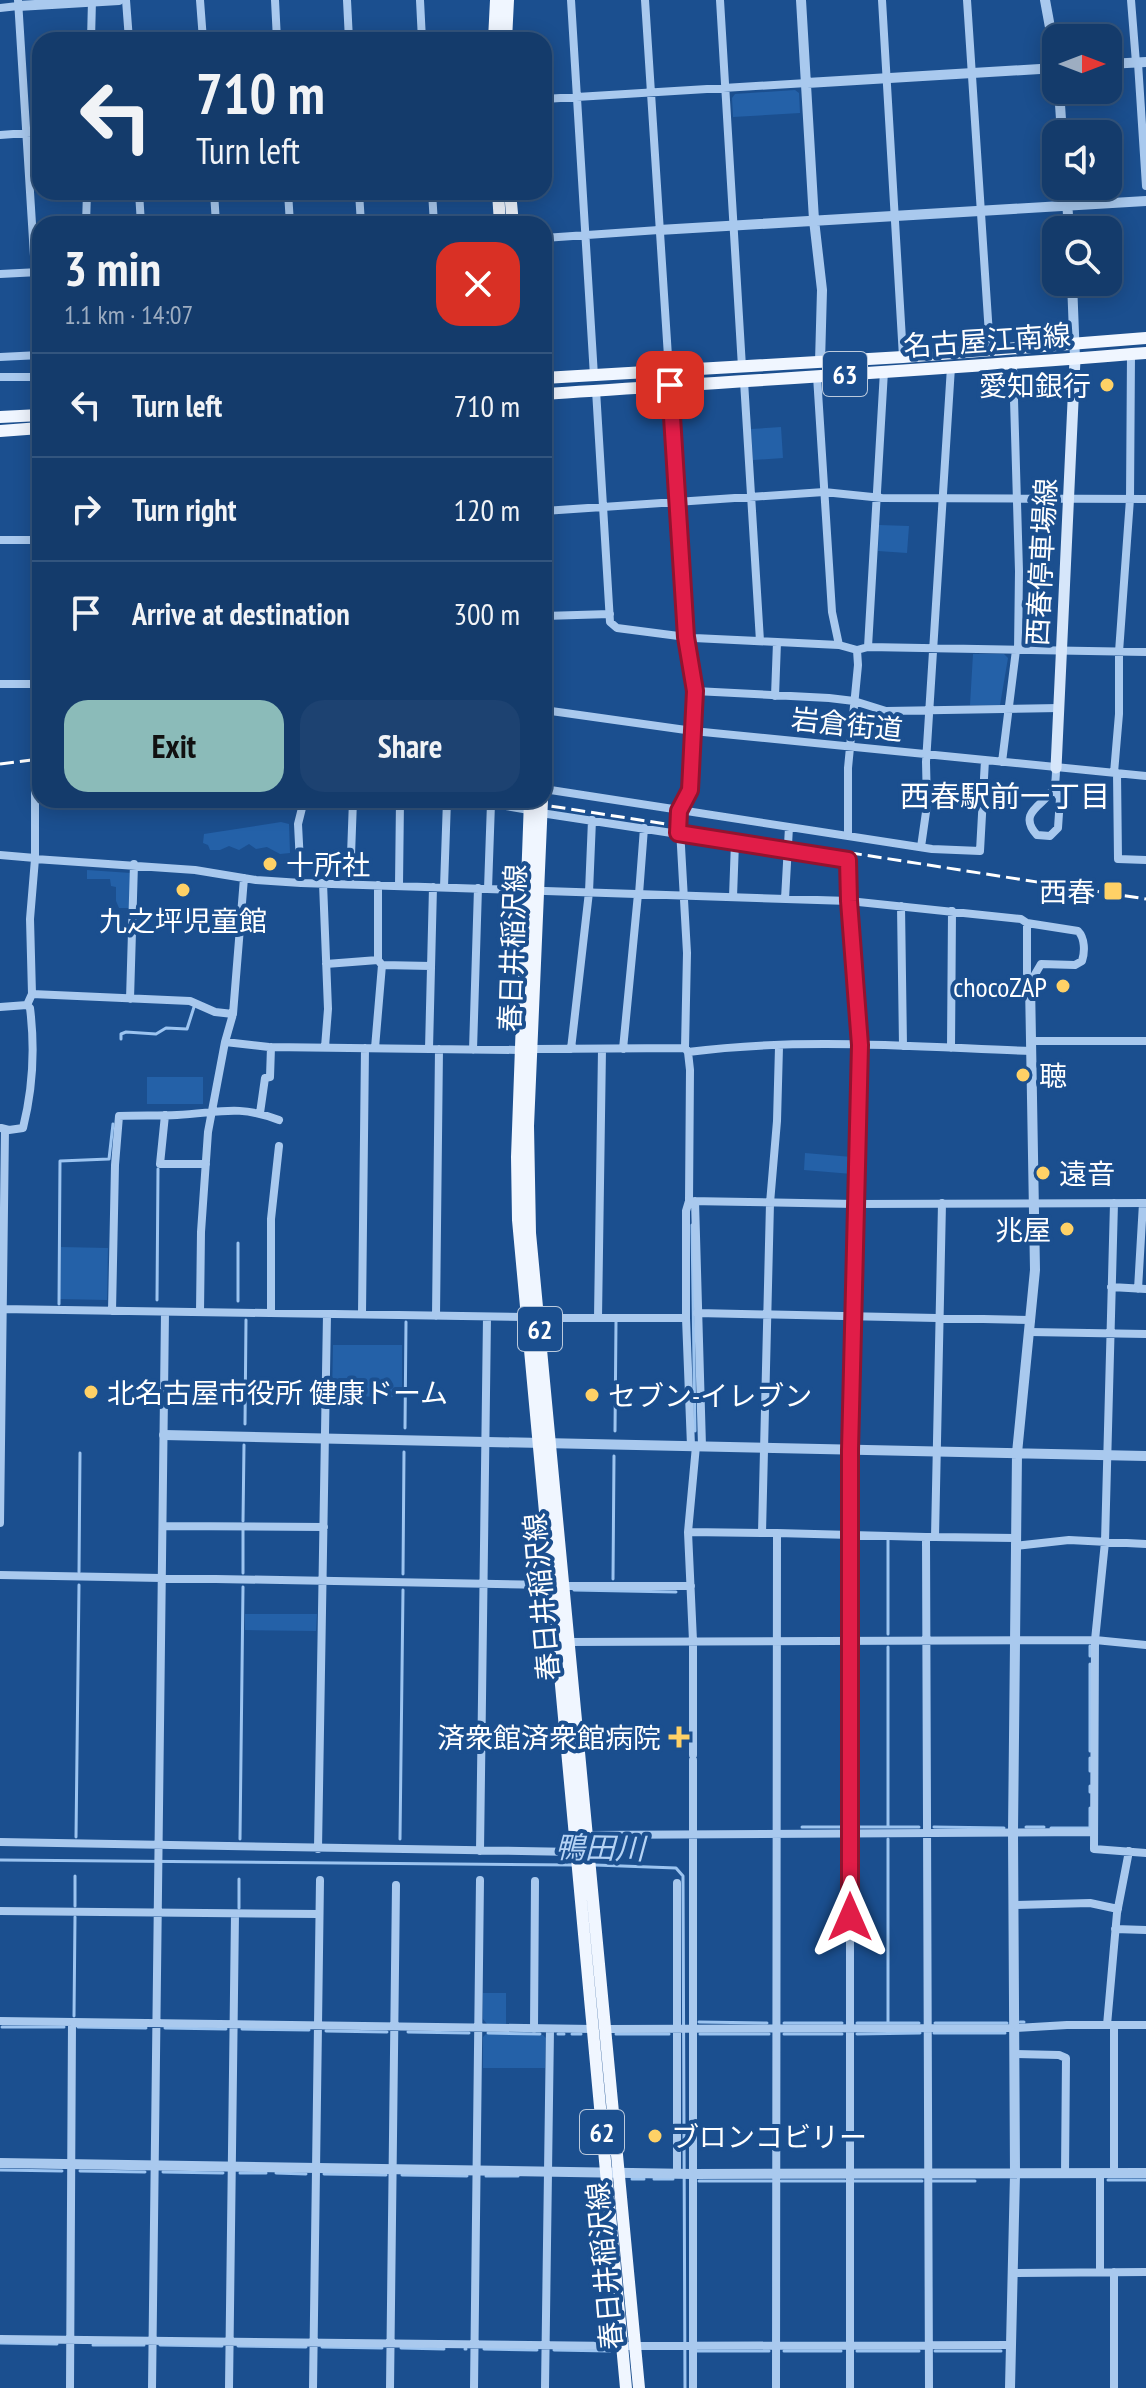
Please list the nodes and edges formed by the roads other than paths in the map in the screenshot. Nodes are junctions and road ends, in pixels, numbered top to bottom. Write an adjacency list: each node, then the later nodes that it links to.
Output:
1 (119, 0): 17 (street)
2 (126, 0): 22 (street)
3 (200, 0): 23 (street)
4 (275, 0): 24 (street)
5 (347, 0): 25 (street)
6 (420, 0): 26 (street)
7 (496, 0): 27 (main road)
8 (508, 0): 28 (main road)
9 (571, 0): 36 (street)
10 (645, 0): 35 (street)
11 (720, 0): 34 (street)
12 (801, 0): 33 (street)
13 (882, 0): 32 (street)
14 (967, 0): 31 (street)
15 (1045, 0): 20 (street)
16 (1131, 0): 29 (street)
17 (92, 1): 18 (street); 21 (street)
18 (18, 3): 19 (street); 38 (street)
19 (0, 8)
20 (1049, 24)
21 (91, 32)
22 (128, 32)
23 (202, 32)
24 (277, 32)
25 (349, 32)
26 (422, 32)
27 (494, 32)
28 (506, 32)
29 (1140, 62): 41 (street)
30 (1042, 69): 31 (street)
31 (972, 73): 32 (street); 46 (street)
32 (887, 78): 33 (street); 47 (street)
33 (807, 83): 34 (street); 49 (street)
34 (725, 89): 35 (street); 50 (street)
35 (651, 93): 36 (street); 51 (street)
36 (577, 97): 37 (street); 52 (street)
37 (552, 99)
38 (27, 133): 39 (street); 40 (street); 42 (street)
39 (32, 133)
40 (0, 135)
41 (1146, 186)
42 (32, 196)
43 (1067, 200): 45 (street)
44 (1146, 201): 45 (street)
45 (1067, 203): 46 (street); 48 (street)
46 (981, 209): 47 (street); 59 (street)
47 (895, 215): 49 (street); 64 (street)
48 (1068, 216)
49 (814, 220): 50 (street); 66 (street)
50 (734, 225): 51 (street); 70 (street)
51 (659, 230): 52 (street); 76 (street)
52 (585, 235): 53 (street); 71 (street)
53 (552, 237)
54 (32, 272): 55 (street)
55 (0, 274)
56 (1073, 296): 58 (street)
57 (1146, 338): 58 (main road, 名古屋江南線 / 63)
58 (1076, 343): 59 (main road, 名古屋江南線 / 63); 65 (street)
59 (990, 350): 64 (main road, 名古屋江南線 / 63)
60 (1146, 353): 61 (main road, 名古屋江南線 / 63)
61 (1131, 354): 65 (main road, 名古屋江南線 / 63); 89 (street)
62 (32, 355): 63 (street)
63 (0, 357)
64 (903, 357): 66 (main road, 名古屋江南線 / 63)
65 (1075, 359): 67 (main road, 名古屋江南線 / 63); 88 (main road, 西春停車場線)
66 (820, 362): 70 (main road, 名古屋江南線 / 63)
67 (1013, 365): 68 (main road, 名古屋江南線 / 63); 87 (street)
68 (951, 367): 69 (main road, 名古屋江南線 / 63); 86 (street)
69 (884, 371): 72 (main road, 名古屋江南線 / 63); 85 (street)
70 (743, 374): 72 (main road, 名古屋江南線 / 63); 76 (main road, 名古屋江南線 / 63); 84 (street)
71 (594, 376): 75 (main road, 名古屋江南線 / 63); 76 (main road, 名古屋江南線 / 63)
72 (817, 376): 83 (street)
73 (0, 377): 74 (street)
74 (32, 377)
75 (552, 378)
76 (669, 379): 77 (main road, 名古屋江南線 / 63); 91 (street)
77 (596, 390): 78 (main road, 名古屋江南線 / 63); 92 (street)
78 (552, 393)
79 (32, 415): 80 (main road)
80 (0, 417)
81 (32, 428): 82 (main road)
82 (0, 431)
83 (824, 492): 84 (street); 85 (street); 101 (street)
84 (751, 497): 91 (street); 99 (street)
85 (877, 497): 86 (street); 102 (street)
86 (943, 498): 87 (street); 103 (street)
87 (1017, 499): 88 (street); 105 (street)
88 (1069, 499): 89 (street); 106 (main road, 西春停車場線)
89 (1130, 499): 90 (street); 107 (street)
90 (1146, 499)
91 (677, 503): 92 (street); 98 (street)
92 (604, 507): 93 (street); 96 (street)
93 (552, 510)
94 (0, 540): 95 (street)
95 (32, 540)
96 (610, 614): 97 (street); 98 (street)
97 (552, 616)
98 (686, 637): 99 (street); 111 (street)
99 (760, 641): 100 (street)
100 (777, 642): 101 (street); 112 (street)
101 (839, 645): 104 (street)
102 (868, 647): 103 (street); 104 (street)
103 (935, 648): 105 (street); 116 (street)
104 (857, 650): 113 (street)
105 (1017, 650): 106 (street); 114 (street)
106 (1061, 651): 107 (street); 115 (main road, 西春停車場線)
107 (1119, 652): 108 (street); 124 (street)
108 (1146, 652)
109 (0, 684): 110 (street)
110 (32, 685)
111 (695, 691): 112 (street); 118 (street)
112 (775, 696): 113 (street)
113 (854, 701): 116 (street); 119 (street)
114 (1009, 708): 115 (street); 116 (street); 122 (street)
115 (1059, 708): 123 (main road, 西春停車場線)
116 (930, 710): 120 (street)
117 (552, 711): 118 (street, 岩倉街道)
118 (693, 731): 119 (street, 岩倉街道); 136 (street)
119 (850, 747): 120 (street, 岩倉街道); 141 (street)
120 (927, 754): 121 (street, 岩倉街道); 143 (street)
121 (985, 760): 122 (street, 岩倉街道); 143 (street)
122 (1002, 762): 123 (street, 岩倉街道)
123 (1056, 768): 124 (street, 岩倉街道); 126 (street)
124 (1116, 773): 125 (street, 岩倉街道); 147 (street)
125 (1146, 776)
126 (1054, 788): 126 (street)
127 (552, 790): 136 (street)
128 (37, 808): 146 (street)
129 (302, 808): 150 (street)
130 (353, 808): 152 (street)
131 (400, 808): 154 (street)
132 (447, 808): 156 (street)
133 (491, 808): 157 (street)
134 (535, 808): 158 (main road, 春日井稲沢線 / 62)
135 (543, 808): 137 (street)
136 (679, 811): 138 (street); 140 (street)
137 (592, 820): 139 (street); 159 (street)
138 (789, 827): 141 (street); 144 (street)
139 (644, 828): 140 (street); 160 (street)
140 (678, 833): 142 (street); 161 (street)
141 (848, 836): 143 (street)
142 (735, 842): 144 (street); 162 (street)
143 (921, 847)
144 (786, 850): 163 (street); 164 (street)
145 (0, 855): 146 (street)
146 (35, 858): 148 (street); 174 (street)
147 (1146, 860)
148 (134, 864): 149 (street); 175 (street)
149 (244, 878): 150 (street); 178 (street)
150 (301, 883): 151 (street)
151 (323, 883): 152 (street); 170 (street)
152 (350, 883): 153 (street)
153 (378, 885): 154 (street); 169 (street)
154 (399, 885): 155 (street)
155 (433, 887): 156 (street); 172 (street)
156 (444, 887): 157 (street)
157 (483, 888): 158 (street); 195 (street)
158 (533, 890): 159 (street); 196 (main road, 春日井稲沢線 / 62)
159 (589, 892): 160 (street); 192 (street)
160 (639, 894): 161 (street); 194 (street)
161 (685, 896): 162 (street); 197 (street)
162 (733, 897): 163 (street)
163 (785, 899): 164 (street)
164 (849, 901): 165 (street); 181 (street)
165 (901, 906): 166 (street); 182 (street)
166 (952, 911): 167 (street); 189 (street)
167 (1027, 923): 168 (street); 171 (street)
168 (1027, 958): 171 (street); 173 (street)
169 (380, 962): 170 (street); 172 (street); 188 (street)
170 (326, 964): 185 (street)
171 (1041, 964): 173 (street)
172 (431, 966): 190 (street)
173 (1030, 983): 183 (street)
174 (32, 994): 175 (street); 176 (street)
175 (130, 999): 178 (street)
176 (27, 1005): 177 (street); 202 (street)
177 (0, 1007)
178 (233, 1014): 180 (street)
179 (1146, 1041): 183 (street)
180 (225, 1042): 184 (street); 198 (street)
181 (860, 1045): 182 (street); 186 (street); 211 (street)
182 (903, 1046): 189 (street)
183 (1032, 1046): 189 (street); 208 (street)
184 (271, 1047): 185 (street); 199 (street)
185 (325, 1047): 187 (street)
186 (779, 1047): 197 (street); 206 (street)
187 (365, 1048): 188 (street); 221 (street)
188 (375, 1048): 190 (street)
189 (951, 1048)
190 (429, 1049): 191 (street)
191 (439, 1049): 195 (street); 223 (street)
192 (571, 1049): 193 (street); 196 (street)
193 (602, 1049): 194 (street); 228 (street)
194 (623, 1049): 197 (street)
195 (473, 1050): 196 (street)
196 (526, 1050): 226 (main road, 春日井稲沢線 / 62); 227 (main road, 春日井稲沢線 / 62)
197 (686, 1050): 205 (street)
198 (210, 1111): 199 (street); 200 (street); 204 (street)
199 (260, 1113): 201 (street)
200 (165, 1115): 204 (street); 215 (street)
201 (279, 1120)
202 (3, 1128): 214 (street)
203 (279, 1146): 218 (street)
204 (206, 1164): 217 (street)
205 (692, 1201): 206 (street); 219 (street); 229 (street)
206 (770, 1203): 211 (street); 222 (street)
207 (942, 1203): 208 (street); 211 (street); 230 (street)
208 (1034, 1203): 209 (street); 231 (street)
209 (1114, 1203): 210 (street); 212 (street)
210 (1144, 1203): 213 (street)
211 (855, 1204): 224 (street)
212 (1111, 1287): 213 (street); 233 (street)
213 (1142, 1289)
214 (1, 1309): 215 (street); 247 (street)
215 (112, 1311): 216 (street)
216 (165, 1312): 217 (street); 235 (street)
217 (200, 1312): 218 (street)
218 (271, 1313): 220 (street)
219 (697, 1313): 222 (street); 240 (street)
220 (327, 1314): 221 (street); 236 (street)
221 (362, 1314): 223 (street)
222 (767, 1315): 224 (street); 241 (street)
223 (436, 1316): 225 (street)
224 (853, 1316): 230 (street); 242 (street)
225 (487, 1317): 226 (street); 237 (street)
226 (525, 1317): 238 (main road, 春日井稲沢線 / 62)
227 (539, 1318): 228 (street); 239 (main road, 春日井稲沢線 / 62)
228 (598, 1318): 229 (street)
229 (686, 1318): 240 (street)
230 (939, 1318): 231 (street); 243 (street)
231 (1031, 1320): 232 (street)
232 (1030, 1332): 233 (street); 244 (street)
233 (1109, 1334): 234 (street); 245 (street)
234 (1146, 1334)
235 (164, 1435): 236 (street); 248 (street)
236 (325, 1438): 237 (street); 249 (street)
237 (485, 1441): 238 (street); 261 (street)
238 (537, 1441): 239 (street); 262 (main road, 春日井稲沢線 / 62)
239 (552, 1443): 240 (street); 262 (main road, 春日井稲沢線 / 62)
240 (696, 1446): 241 (street); 250 (street)
241 (764, 1448): 242 (street); 251 (street)
242 (850, 1450): 243 (street); 253 (street)
243 (937, 1452): 244 (street); 254 (street)
244 (1017, 1453): 245 (street); 255 (street)
245 (1108, 1456): 246 (street); 256 (street)
246 (1146, 1456)
247 (0, 1523)
248 (163, 1526): 249 (street); 259 (street)
249 (324, 1527): 260 (street)
250 (688, 1532): 251 (street); 263 (street)
251 (762, 1533): 252 (street)
252 (777, 1533): 253 (street); 269 (street)
253 (850, 1534): 254 (street); 270 (street)
254 (931, 1537): 255 (street); 266 (street)
255 (1015, 1542): 256 (street); 267 (street)
256 (1105, 1542): 257 (street); 264 (street)
257 (1146, 1544)
258 (0, 1575): 259 (street)
259 (162, 1578): 260 (street); 280 (street)
260 (323, 1581): 261 (street); 281 (street)
261 (484, 1584): 262 (street); 282 (street)
262 (557, 1586): 263 (street); 268 (main road, 春日井稲沢線 / 62); 285 (main road, 春日井稲沢線 / 62)
263 (691, 1586): 265 (street)
264 (1095, 1640): 267 (street); 271 (street); 273 (street)
265 (693, 1641): 268 (street); 269 (street); 276 (street)
266 (927, 1641): 267 (street); 270 (street); 275 (street)
267 (1015, 1641): 272 (street)
268 (568, 1642): 278 (main road, 春日井稲沢線 / 62)
269 (776, 1642): 270 (street); 277 (street)
270 (850, 1642): 274 (street)
271 (1146, 1645)
272 (1013, 1832): 273 (street); 275 (street); 291 (street)
273 (1094, 1832): 283 (street)
274 (850, 1833): 275 (street); 277 (street); 314 (street)
275 (926, 1833): 315 (street)
276 (692, 1834): 277 (street); 278 (street); 312 (street)
277 (776, 1834): 313 (street)
278 (587, 1835): 285 (main road, 春日井稲沢線 / 62)
279 (0, 1842): 280 (street)
280 (159, 1849): 281 (street); 294 (street)
281 (318, 1849): 282 (street)
282 (480, 1851): 285 (street)
283 (1129, 1851): 284 (street); 292 (street)
284 (1146, 1853)
285 (580, 1855): 311 (main road, 春日井稲沢線 / 62)
286 (320, 1880): 296 (street)
287 (480, 1880): 307 (street)
288 (535, 1881): 309 (street)
289 (677, 1883): 312 (street)
290 (396, 1885): 306 (street)
291 (1013, 1905): 292 (street); 308 (street)
292 (1118, 1909): 297 (street)
293 (0, 1911): 294 (street)
294 (158, 1913): 295 (street); 301 (street)
295 (235, 1914): 296 (street); 302 (street)
296 (319, 1914): 303 (street)
297 (1115, 1929): 298 (street); 304 (street)
298 (1146, 1930)
299 (0, 2021): 300 (street)
300 (72, 2022): 301 (street); 318 (street)
301 (157, 2023): 302 (street); 319 (street)
302 (233, 2024): 303 (street); 320 (street)
303 (318, 2025): 306 (street); 321 (street)
304 (1111, 2025): 305 (street); 308 (street); 328 (street)
305 (1146, 2025)
306 (395, 2026): 307 (street); 322 (street)
307 (478, 2028): 309 (street); 323 (street)
308 (1014, 2028): 315 (street); 316 (street)
309 (534, 2029): 310 (street)
310 (550, 2029): 311 (street); 324 (street)
311 (599, 2029): 312 (street); 325 (main road, 春日井稲沢線 / 62); 326 (main road, 春日井稲沢線 / 62)
312 (684, 2029): 313 (street); 327 (street); 327 (street)
313 (777, 2029): 314 (street); 330 (street)
314 (851, 2029): 315 (street); 331 (street)
315 (927, 2029): 332 (street)
316 (1015, 2054): 333 (street); 334 (street)
317 (0, 2163): 318 (street)
318 (71, 2164): 319 (street); 341 (street)
319 (155, 2165): 320 (street); 342 (street)
320 (232, 2167): 321 (street); 343 (street)
321 (316, 2168): 322 (street); 344 (street)
322 (393, 2169): 323 (street); 345 (street)
323 (477, 2170): 324 (street); 346 (street)
324 (548, 2171): 325 (street); 347 (street)
325 (605, 2171): 326 (street); 351 (main road, 春日井稲沢線 / 62)
326 (619, 2172): 327 (street); 351 (main road, 春日井稲沢線 / 62)
327 (684, 2173): 330 (street); 352 (street)
328 (1114, 2173): 329 (street); 335 (street)
329 (1146, 2173)
330 (777, 2174): 331 (street); 353 (street)
331 (850, 2174): 332 (street); 348 (street)
332 (927, 2174): 333 (street); 349 (street)
333 (1015, 2174): 334 (street); 339 (street)
334 (1065, 2174): 335 (street)
335 (1100, 2174): 336 (street)
336 (1100, 2272): 337 (street); 339 (street)
337 (1114, 2272): 338 (street); 368 (street)
338 (1146, 2272)
339 (1013, 2273): 350 (street)
340 (0, 2339): 341 (street)
341 (70, 2340): 342 (street); 354 (street)
342 (153, 2341): 343 (street); 355 (street)
343 (229, 2342): 344 (street); 356 (street)
344 (314, 2343): 345 (street); 357 (street)
345 (391, 2344): 346 (street); 358 (street)
346 (475, 2345): 347 (street); 359 (street)
347 (546, 2345): 351 (street); 360 (street)
348 (850, 2345): 349 (street); 353 (street); 365 (street)
349 (929, 2345): 350 (street); 366 (street)
350 (1011, 2345): 367 (street)
351 (628, 2346): 352 (street); 361 (main road, 春日井稲沢線 / 62); 362 (main road, 春日井稲沢線 / 62)
352 (687, 2346): 353 (street); 363 (street)
353 (776, 2346): 364 (street)
354 (70, 2388)
355 (152, 2388)
356 (229, 2388)
357 (313, 2388)
358 (390, 2388)
359 (474, 2388)
360 (545, 2388)
361 (626, 2388)
362 (639, 2388)
363 (693, 2388)
364 (776, 2388)
365 (850, 2388)
366 (929, 2388)
367 (1010, 2388)
368 (1114, 2388)

